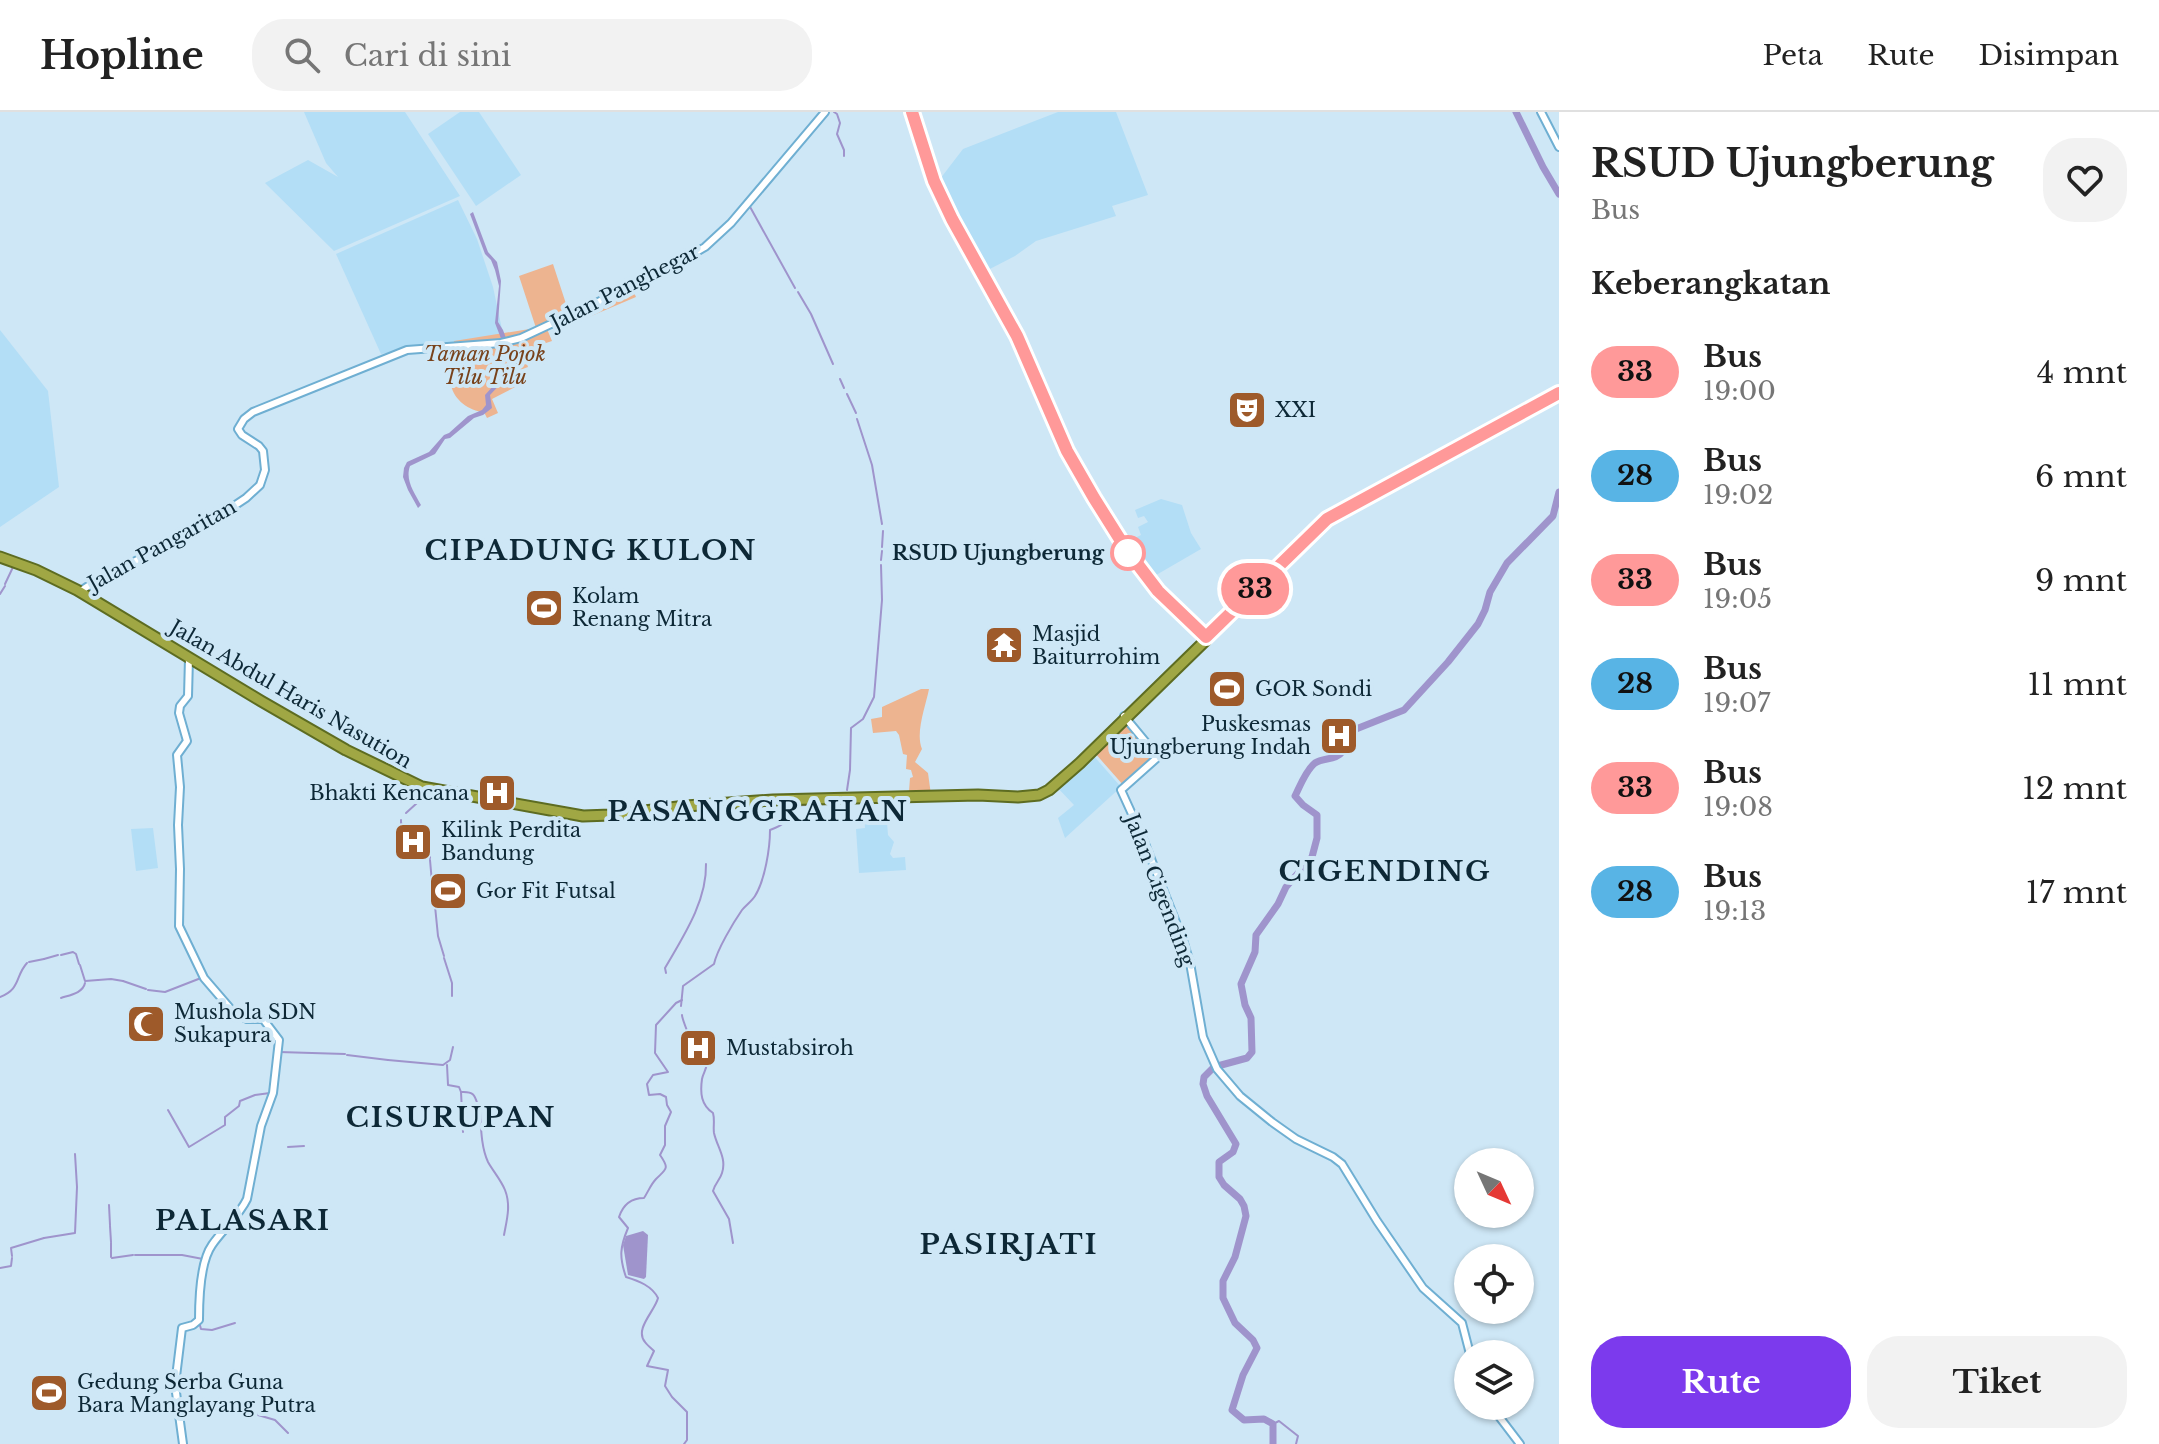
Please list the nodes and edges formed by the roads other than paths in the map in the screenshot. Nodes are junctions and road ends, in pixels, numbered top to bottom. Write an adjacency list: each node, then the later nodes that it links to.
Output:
1 (825, 112): 5 (street, Jalan Panghegar)
2 (912, 112): 9 (main road)
3 (1541, 112): 4 (street)
4 (1559, 147)
5 (370, 364): 8 (street, Jalan Pangaritan)
6 (1559, 393): 9 (highway, Jalan Abdul Haris Nasution)
7 (0, 557): 8 (highway, Jalan Abdul Haris Nasution)
8 (79, 592): 10 (highway, Jalan Abdul Haris Nasution)
9 (1206, 637): 11 (highway, Jalan Abdul Haris Nasution)
10 (189, 658): 11 (highway, Jalan Abdul Haris Nasution); 14 (street)
11 (1125, 717): 12 (street, Jalan Cigending)
12 (1466, 1340)
13 (1502, 1420): 15 (street)
14 (183, 1444)
15 (1520, 1444)

